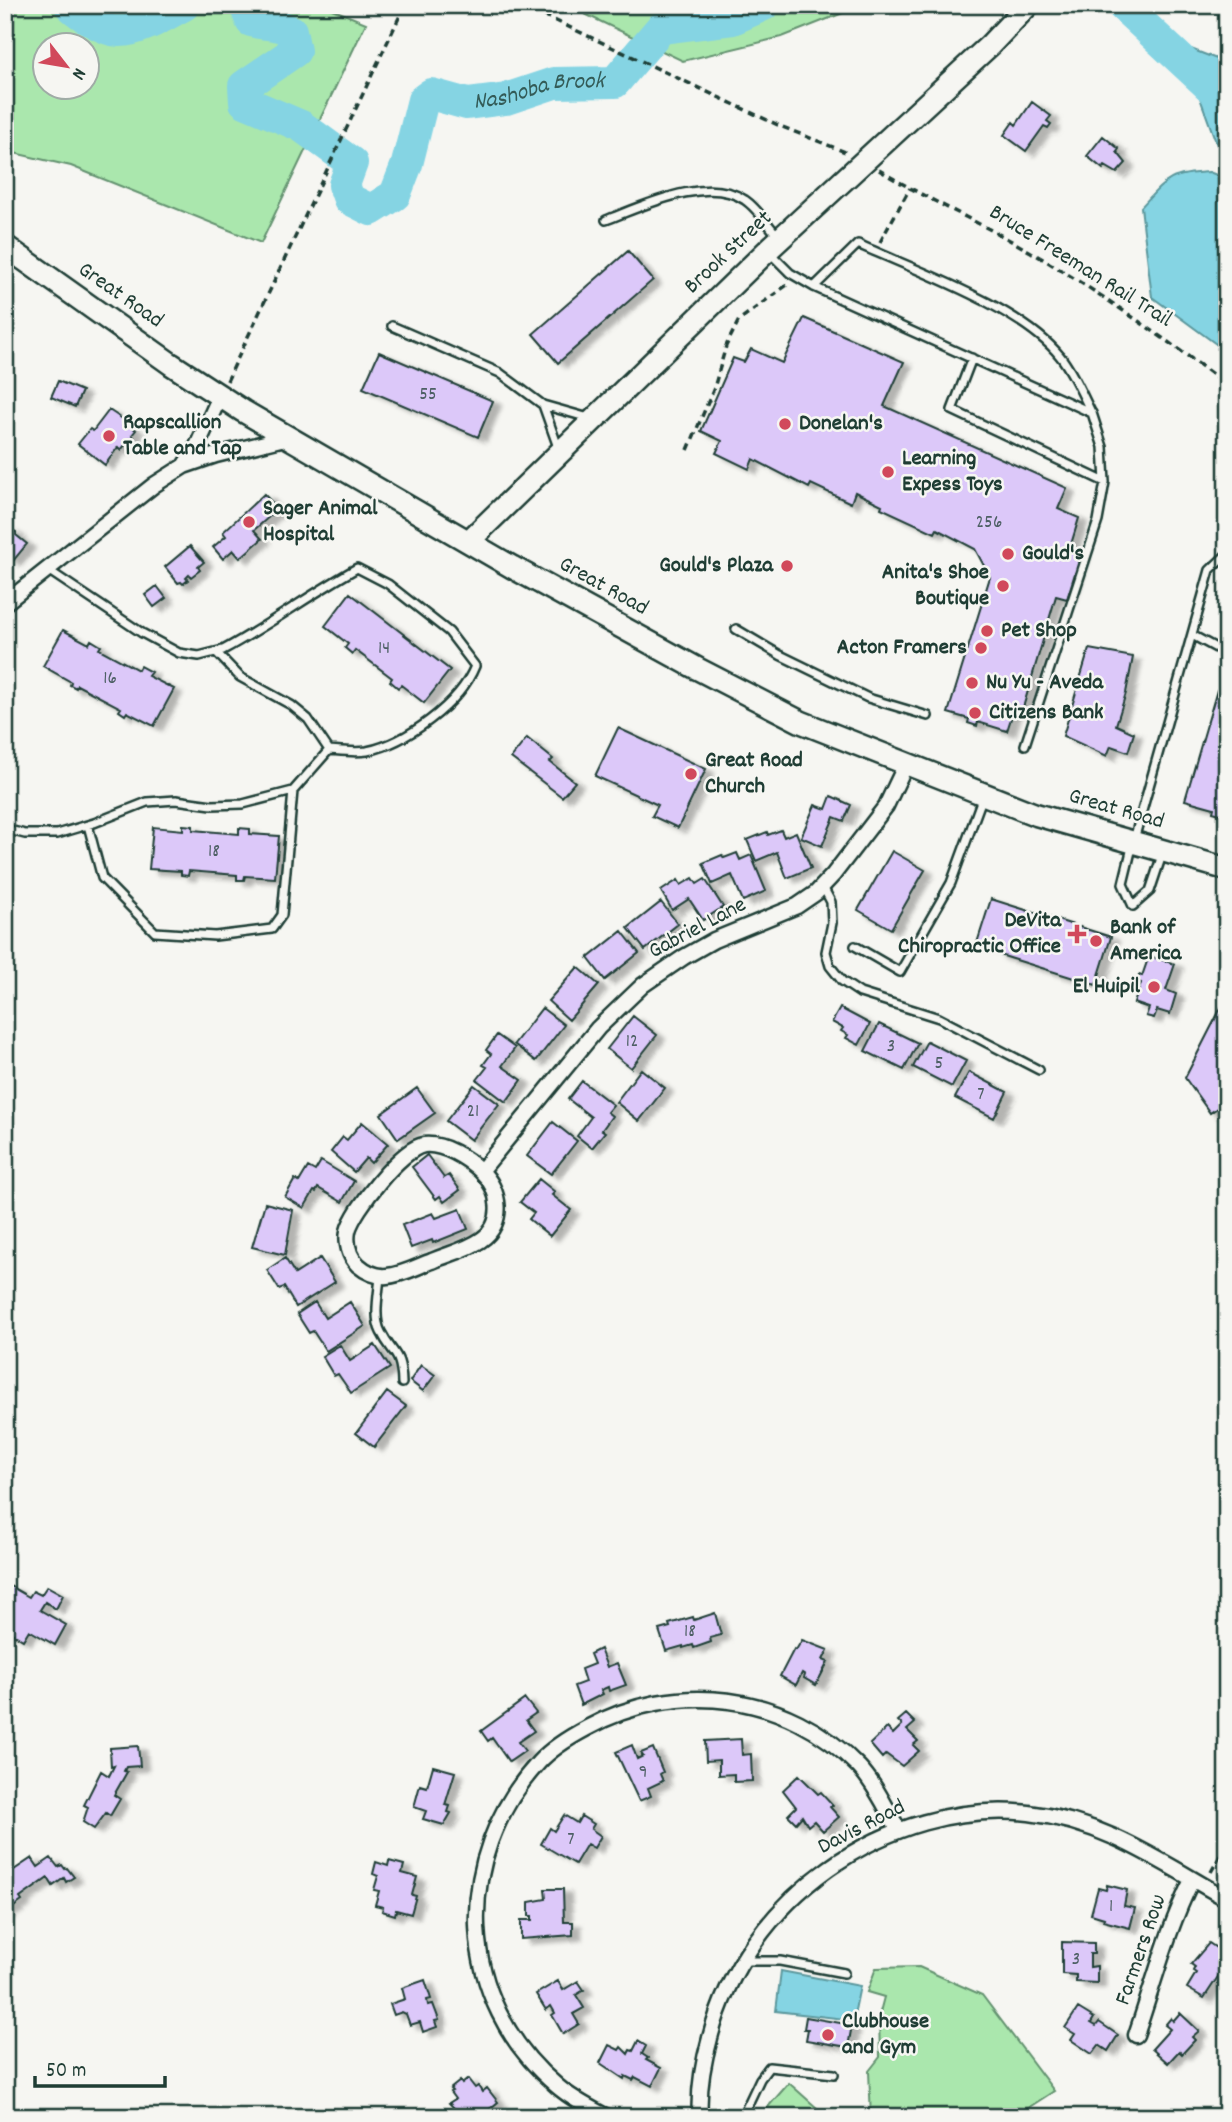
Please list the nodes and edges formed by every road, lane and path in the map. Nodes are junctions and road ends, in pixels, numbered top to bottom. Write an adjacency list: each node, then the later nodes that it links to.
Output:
1 (405, 5): 14 (path)
2 (522, 5): 4 (path)
3 (1028, 5): 6 (main road, Brook Street)
4 (780, 126)
5 (606, 220): 6 (lane)
6 (774, 245): 9 (lane); 17 (main road, Brook Street)
7 (5, 246): 14 (main road, Great Road)
8 (874, 252): 10 (lane); 13 (path, Bruce Freeman Rail Trail); 16 (lane)
9 (797, 277): 10 (lane); 19 (path)
10 (814, 287): 12 (lane)
11 (392, 326): 15 (lane)
12 (972, 358): 16 (lane); 22 (lane)
13 (1227, 385)
14 (220, 396): 18 (main road, Great Road); 21 (street)
15 (543, 405): 17 (lane); 20 (lane)
16 (1092, 413): 22 (lane)
17 (593, 419): 20 (main road, Brook Street)
18 (289, 438): 21 (street); 23 (main road, Great Road)
19 (688, 450)
20 (560, 453): 23 (main road, Brook Street)
21 (184, 467): 25 (street)
22 (1105, 482): 32 (lane)
23 (468, 541): 34 (main road, Great Road)
24 (1227, 554): 28 (lane)
25 (48, 570): 26 (street); 29 (lane)
26 (5, 603)
27 (737, 629): 31 (lane)
28 (1192, 635): 30 (lane); 39 (lane)
29 (216, 652): 33 (lane); 33 (lane)
30 (1227, 654)
31 (928, 716)
32 (1026, 745)
33 (329, 750): 35 (lane)
34 (906, 764): 36 (main road, Great Road); 42 (street, Gabriel Lane)
35 (293, 791): 37 (lane); 37 (lane)
36 (984, 795): 39 (main road, Great Road); 43 (lane)
37 (88, 825): 38 (lane)
38 (5, 829)
39 (1133, 843): 40 (main road, Great Road); 40 (lane)
40 (1163, 852): 41 (main road, Great Road)
41 (1227, 869)
42 (823, 886): 44 (lane); 45 (street, Gabriel Lane)
43 (855, 946)
44 (1039, 1070)
45 (481, 1171): 46 (street); 46 (street)
46 (380, 1276): 47 (lane)
47 (402, 1383)
48 (898, 1830): 50 (street, Davis Road); 52 (street, Davis Road); 56 (street)
49 (1227, 1843): 50 (path)
50 (1198, 1883): 51 (street, Davis Road); 54 (street, Farmers Row)
51 (1227, 1899)
52 (740, 1961): 53 (lane); 57 (street, Davis Road)
53 (844, 1973)
54 (1136, 2035)
55 (834, 2074): 58 (lane)
56 (607, 2117)
57 (700, 2117)
58 (742, 2117)

